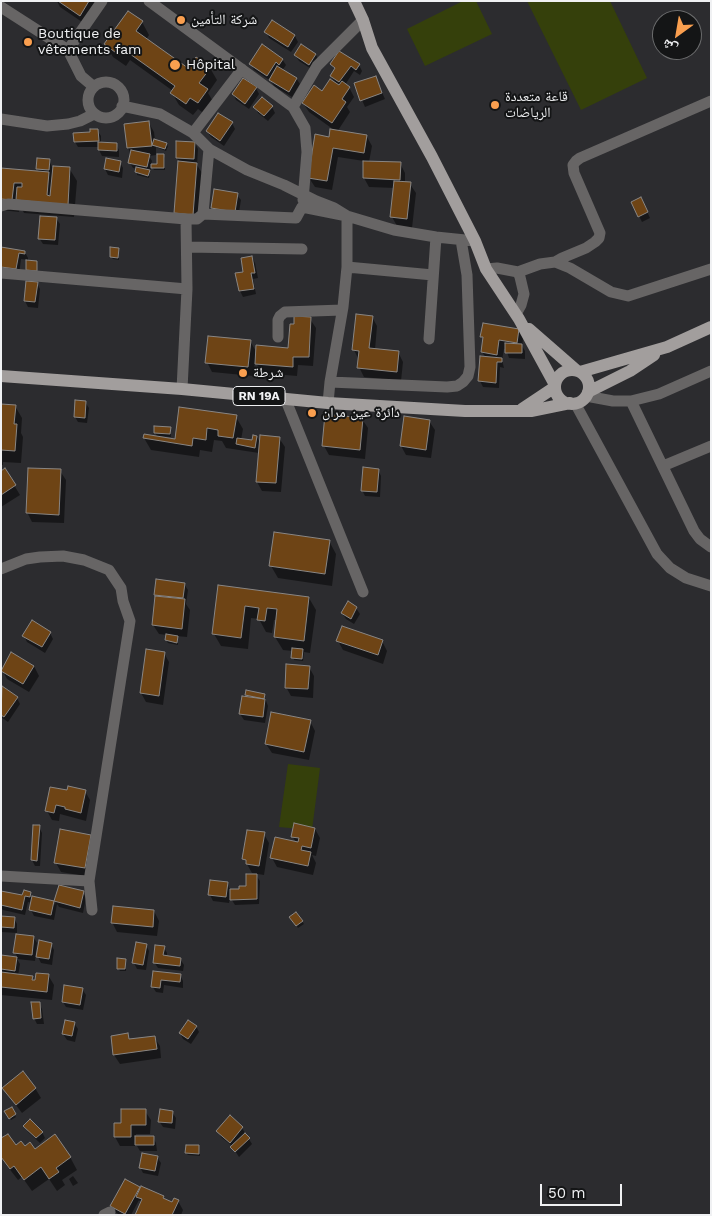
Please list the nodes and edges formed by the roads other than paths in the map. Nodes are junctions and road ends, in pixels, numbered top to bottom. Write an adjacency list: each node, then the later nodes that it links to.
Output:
1 (102, 1): 6 (street)
2 (149, 1): 7 (street)
3 (354, 1): 5 (main road)
4 (1, 7): 6 (street)
5 (363, 20): 11 (street); 24 (main road)
6 (68, 50): 8 (street)
7 (242, 69): 11 (street); 14 (street)
8 (94, 87): 10 (street); 12 (street)
9 (711, 101): 27 (street)
10 (122, 106): 12 (street); 14 (street)
11 (293, 107): 16 (street)
12 (94, 114): 13 (street)
13 (1, 119)
14 (193, 133): 15 (street)
15 (209, 149): 16 (street); 19 (street)
16 (303, 194): 18 (street); 20 (street)
17 (1, 206): 21 (street)
18 (302, 207): 19 (street); 20 (street)
19 (203, 214): 21 (street)
20 (347, 216): 22 (street); 28 (street)
21 (186, 219): 25 (street)
22 (436, 237): 23 (street); 33 (street)
23 (462, 240): 24 (street); 44 (street)
24 (475, 241): 29 (main road)
25 (187, 247): 26 (street); 34 (street)
26 (302, 249)
27 (555, 262): 30 (street); 31 (street)
28 (347, 267): 33 (street); 35 (street)
29 (486, 269): 31 (street); 36 (main road)
30 (711, 269)
31 (518, 272): 36 (street)
32 (1, 273): 34 (street)
33 (433, 275): 39 (street)
34 (187, 289): 46 (street)
35 (342, 310): 38 (street); 44 (street)
36 (518, 316): 41 (main road); 45 (main road)
37 (711, 327): 40 (main road)
38 (278, 338)
39 (429, 339)
40 (667, 347): 41 (main road); 48 (main road)
41 (578, 371): 45 (main road); 48 (main road)
42 (711, 371): 49 (street)
43 (1, 376): 46 (main road, RN 19A)
44 (330, 382): 50 (street)
45 (555, 386): 48 (main road); 51 (main road)
46 (182, 389): 47 (main road, RN 19A)
47 (285, 398): 50 (main road, RN 19A); 57 (street)
48 (580, 399): 49 (street); 51 (main road); 56 (street)
49 (631, 401): 53 (street)
50 (328, 403): 51 (main road, RN 19A)
51 (518, 411)
52 (711, 446): 53 (street)
53 (663, 466): 54 (street)
54 (711, 547)
55 (1, 569): 59 (street)
56 (711, 586)
57 (363, 592)
58 (1, 876): 59 (street)
59 (89, 881): 60 (street)
60 (92, 910)

